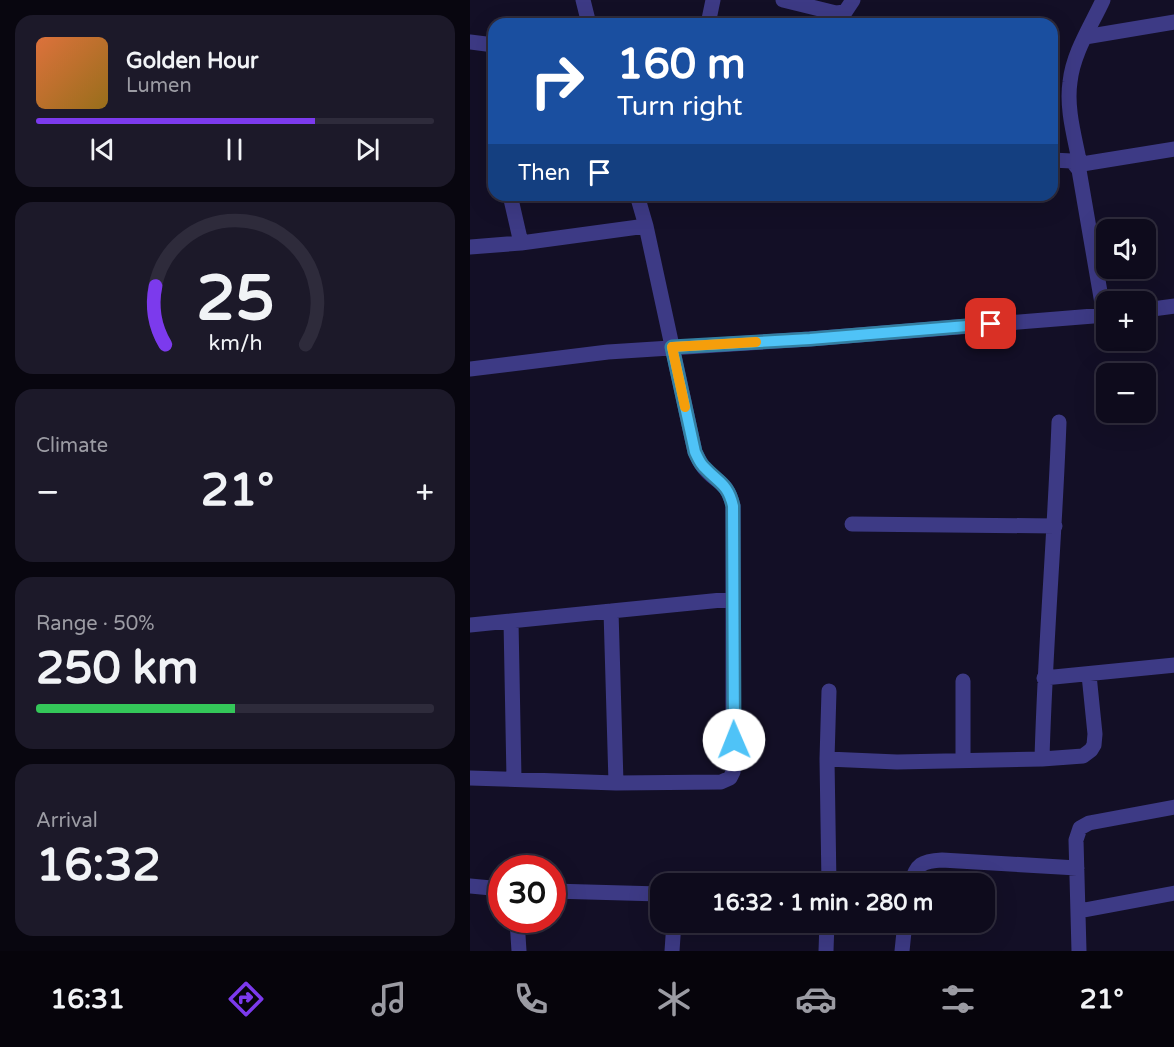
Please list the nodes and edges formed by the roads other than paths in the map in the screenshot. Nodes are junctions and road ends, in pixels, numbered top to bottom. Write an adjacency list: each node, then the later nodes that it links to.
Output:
1 (583, 0): 6 (street)
2 (713, 0): 7 (street)
3 (783, 0): 4 (street)
4 (852, 0)
5 (1103, 0): 9 (street)
6 (588, 18)
7 (709, 18)
8 (1175, 21): 9 (street)
9 (1085, 37): 14 (street)
10 (470, 42): 11 (street)
11 (488, 44)
12 (1175, 149): 14 (street)
13 (1058, 160): 14 (street)
14 (1078, 165): 20 (street)
15 (511, 201): 18 (street)
16 (639, 201): 17 (street)
17 (646, 226): 18 (street); 24 (street)
18 (521, 243): 19 (street)
19 (470, 247)
20 (1101, 291)
21 (1175, 306): 22 (street)
22 (1156, 309)
23 (1096, 316): 24 (street)
24 (672, 347): 25 (street); 29 (street)
25 (470, 369)
26 (1059, 422): 28 (street)
27 (852, 524): 28 (street)
28 (1055, 526): 35 (street)
29 (732, 599): 30 (street); 43 (street)
30 (611, 611): 31 (street); 43 (street)
31 (511, 621): 32 (street); 42 (street)
32 (470, 625)
33 (1175, 665): 34 (street)
34 (1089, 675): 35 (street); 39 (street)
35 (1044, 678): 39 (street)
36 (963, 681): 40 (street)
37 (829, 691): 38 (street)
38 (827, 759): 40 (street); 46 (street)
39 (1042, 759): 40 (street)
40 (963, 760)
41 (470, 778): 42 (street)
42 (514, 779): 43 (street)
43 (616, 783)
44 (1175, 807): 45 (street)
45 (1077, 868): 47 (street); 53 (street)
46 (829, 873)
47 (914, 873)
48 (470, 886): 49 (street)
49 (488, 887)
50 (566, 891): 52 (street)
51 (1175, 893): 53 (street)
52 (650, 894)
53 (1079, 911): 62 (street)
54 (518, 933): 58 (street)
55 (673, 933): 59 (street)
56 (827, 933): 60 (street)
57 (904, 933): 61 (street)
58 (519, 951)
59 (672, 951)
60 (826, 951)
61 (902, 951)
62 (1079, 951)

